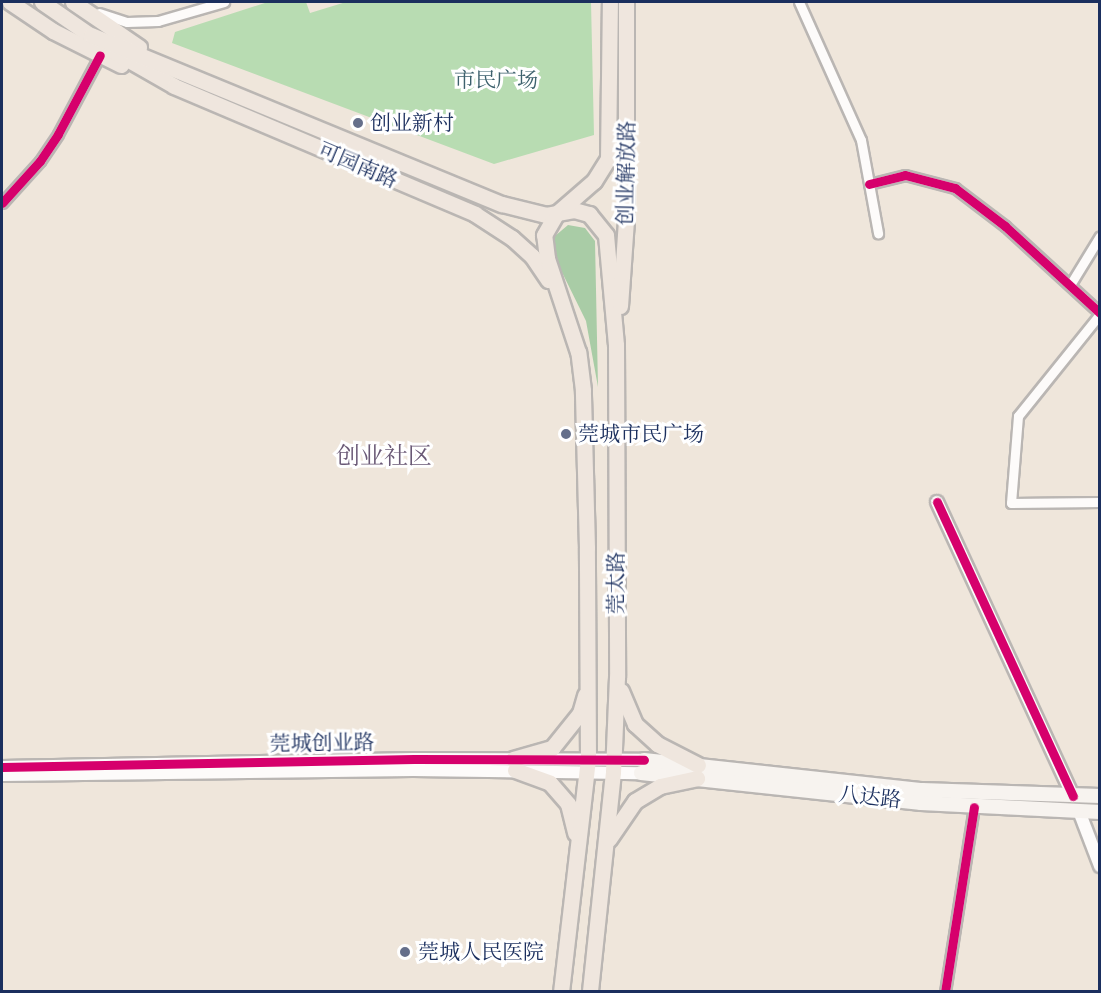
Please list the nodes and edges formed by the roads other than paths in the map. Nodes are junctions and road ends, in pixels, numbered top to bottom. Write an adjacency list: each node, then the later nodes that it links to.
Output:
1 (10, 2): 9 (main road)
2 (42, 2): 8 (main road)
3 (74, 2): 4 (street); 10 (main road)
4 (224, 2)
5 (610, 2): 13 (main road, 创业解放路)
6 (626, 2): 22 (main road, 创业解放路)
7 (799, 2): 12 (street)
8 (91, 35): 10 (main road, 可园南路); 11 (main road, 可园南路)
9 (100, 55): 11 (main road); 14 (street)
10 (190, 74): 15 (main road, 可园南路)
11 (174, 86): 20 (main road, 可园南路)
12 (869, 184): 17 (street); 19 (street)
13 (572, 198): 15 (main road); 16 (main road, 创业解放路)
14 (2, 203)
15 (515, 209): 16 (main road, 可园南路)
16 (556, 214): 20 (main road); 22 (main road, 莞太路)
17 (878, 233)
18 (1100, 236): 19 (street)
19 (1070, 285): 21 (street)
20 (557, 292): 25 (main road, 莞太路)
21 (1100, 314): 24 (street)
22 (616, 345): 26 (main road, 莞太路)
23 (937, 502): 34 (street)
24 (1100, 502)
25 (590, 674): 27 (main road); 28 (main road, 莞太路)
26 (616, 677): 29 (main road, 莞太路); 32 (main road)
27 (514, 764): 28 (street, 莞城创业路); 30 (street, 莞城创业路); 33 (street, 莞城创业路); 39 (main road)
28 (588, 765): 29 (street, 莞城创业路); 39 (main road, 莞太路)
29 (613, 766): 31 (street, 莞城创业路); 40 (main road, 莞太路)
30 (2, 767)
31 (642, 767): 32 (main road, 八达路)
32 (698, 772): 34 (main road, 八达路); 36 (main road, 八达路); 40 (main road)
33 (2, 775)
34 (1073, 796): 35 (main road, 八达路)
35 (1100, 796)
36 (974, 807): 37 (main road, 八达路); 44 (street)
37 (1079, 811): 38 (main road, 八达路); 41 (street)
38 (1100, 812)
39 (577, 848): 42 (main road, 莞太路)
40 (604, 850): 43 (main road, 莞太路)
41 (1100, 866)
42 (561, 992)
43 (590, 992)
44 (945, 992)

